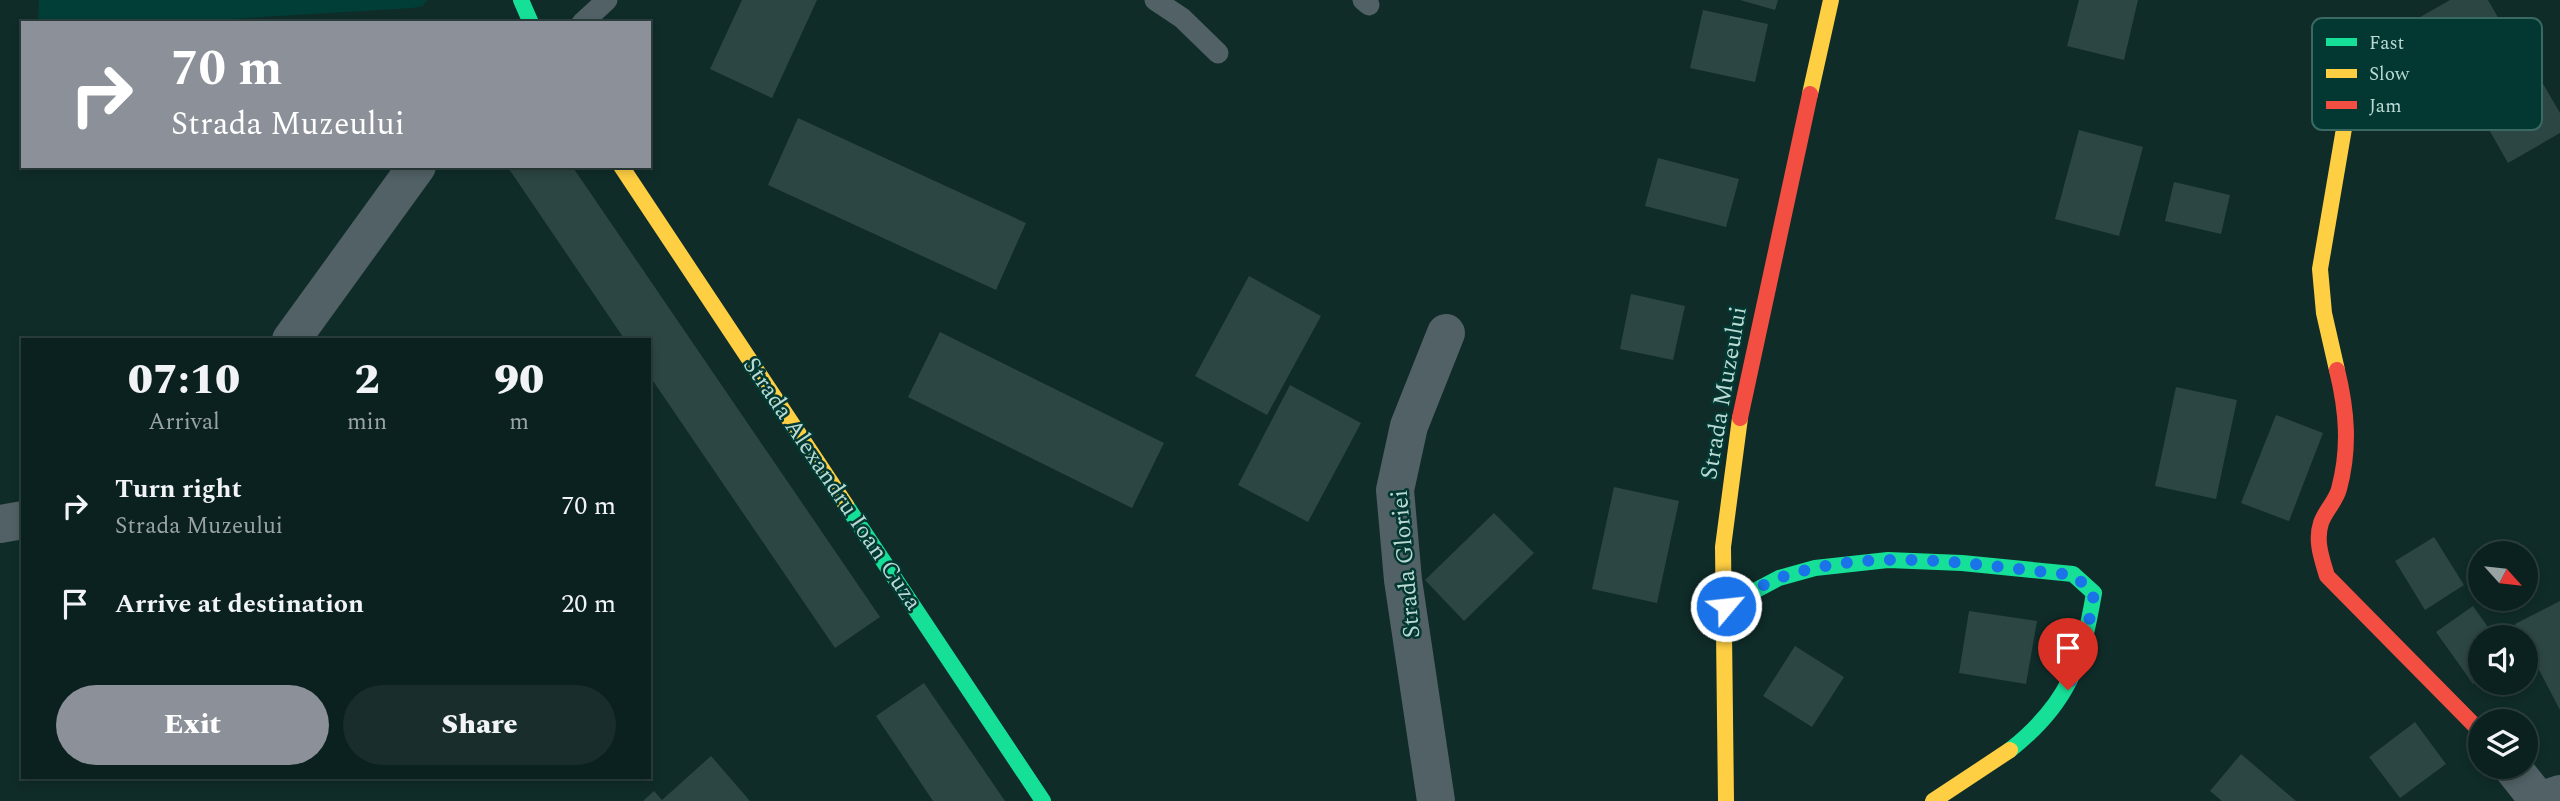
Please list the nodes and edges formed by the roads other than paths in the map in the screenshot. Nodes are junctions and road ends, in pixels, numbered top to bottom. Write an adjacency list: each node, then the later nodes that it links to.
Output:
1 (607, 0): 4 (lane)
2 (1155, 0): 5 (lane)
3 (1831, 0): 13 (street, Strada Muzeului)
4 (584, 21)
5 (1218, 53)
6 (2344, 130): 14 (street)
7 (416, 168): 10 (street)
8 (622, 168): 17 (street, Strada Alexandru Ioan Cuza)
9 (1446, 333): 18 (street, Strada Gloriei)
10 (292, 338)
11 (21, 520): 12 (street)
12 (0, 524)
13 (1726, 606): 19 (street, Strada Muzeului); 20 (street)
14 (2468, 719)
15 (2521, 779): 16 (street)
16 (2560, 794)
17 (1043, 801)
18 (1436, 801)
19 (1726, 801)
20 (1933, 801)

